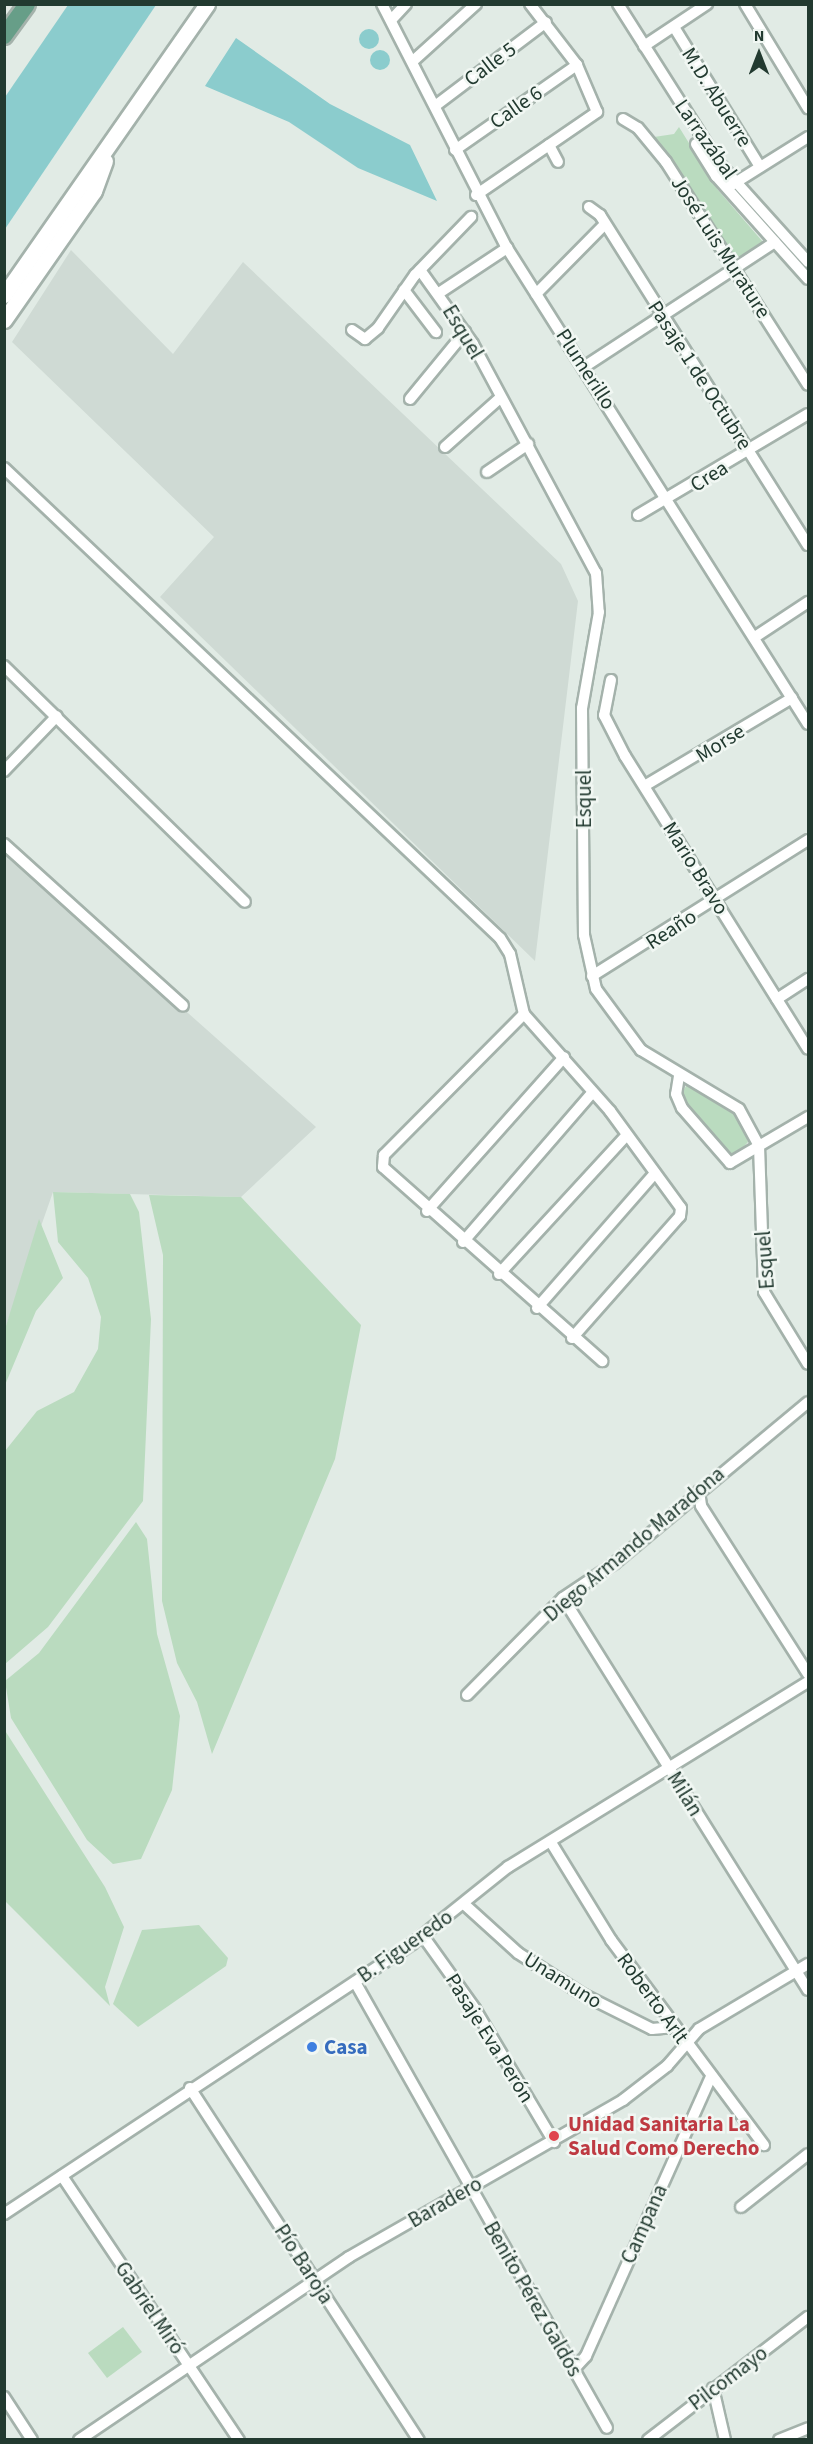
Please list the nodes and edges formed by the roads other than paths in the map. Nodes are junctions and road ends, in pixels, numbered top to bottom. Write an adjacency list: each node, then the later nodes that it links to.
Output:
1 (27, 4): 13 (main road)
2 (207, 4): 21 (main road)
3 (382, 4): 10 (street, Plumerillo)
4 (406, 4): 10 (street)
5 (476, 4): 15 (street)
6 (530, 4): 11 (street)
7 (618, 4): 14 (street, Larrazábal)
8 (707, 4): 12 (street)
9 (745, 4): 18 (street)
10 (393, 18): 15 (street, Plumerillo)
11 (546, 22): 16 (street); 17 (street, Calle 5)
12 (674, 27): 14 (street); 26 (street, M.D. Abuerre)
13 (4, 36)
14 (644, 46): 27 (street, Larrazábal)
15 (413, 61): 17 (street, Plumerillo)
16 (577, 65): 23 (street); 24 (street, Calle 6)
17 (435, 106): 24 (street, Plumerillo)
18 (808, 108)
19 (623, 119): 35 (street, José Luis Murature)
20 (808, 137): 26 (street)
21 (111, 143): 41 (main road); 43 (main road)
22 (696, 144): 27 (street, Larrazábal)
23 (549, 145): 25 (street); 28 (street)
24 (455, 150): 28 (street, Plumerillo)
25 (558, 162)
26 (760, 167): 27 (street)
27 (731, 185): 32 (street, Larrazábal); 34 (street, Larrazábal)
28 (477, 195): 33 (street, Plumerillo)
29 (589, 207): 31 (street, Pasaje 1 de Octubre)
30 (471, 217): 36 (street)
31 (605, 224): 40 (street); 42 (street, Pasaje 1 de Octubre)
32 (775, 242): 35 (street); 37 (street, Larrazábal)
33 (507, 248): 39 (street); 40 (street, Plumerillo)
34 (808, 262)
35 (735, 268): 42 (street); 48 (street, José Luis Murature)
36 (420, 270): 38 (street); 39 (street, Esquel)
37 (808, 279)
38 (404, 290): 44 (street); 45 (street)
39 (439, 293): 46 (street, Esquel)
40 (536, 294): 47 (street, Plumerillo)
41 (4, 295)
42 (661, 315): 47 (street); 54 (street, Pasaje 1 de Octubre)
43 (4, 320)
44 (352, 330)
45 (436, 332)
46 (465, 332): 49 (street, Esquel); 50 (street)
47 (584, 367): 57 (street, Plumerillo)
48 (808, 385)
49 (500, 398): 52 (street, Esquel); 53 (street)
50 (410, 399)
51 (808, 414): 54 (street, Crea)
52 (528, 444): 56 (street); 73 (street, Esquel)
53 (445, 447)
54 (749, 451): 57 (street, Crea); 59 (street, Pasaje 1 de Octubre)
55 (4, 468): 77 (street)
56 (488, 472)
57 (670, 500): 58 (street, Crea); 61 (street, Plumerillo)
58 (638, 515)
59 (808, 545)
60 (808, 602): 61 (street)
61 (755, 636): 64 (street, Plumerillo)
62 (7, 673): 65 (street)
63 (611, 680): 68 (street, Mario Bravo)
64 (792, 698): 66 (street, Plumerillo); 68 (street, Morse)
65 (57, 716): 67 (street); 72 (street)
66 (808, 724)
67 (4, 771)
68 (646, 785): 71 (street, Mario Bravo)
69 (808, 840): 71 (street, Reaño)
70 (4, 844): 76 (street)
71 (716, 900): 73 (street, Reaño); 75 (street, Mario Bravo)
72 (245, 902)
73 (592, 976): 80 (street, Esquel)
74 (808, 979): 75 (street)
75 (777, 999): 78 (street, Mario Bravo)
76 (183, 1006)
77 (524, 1014): 79 (street); 86 (street)
78 (808, 1049)
79 (564, 1057): 81 (street); 86 (street)
80 (679, 1076): 84 (street, Esquel); 84 (street)
81 (593, 1092): 83 (street); 87 (street)
82 (808, 1116): 84 (street)
83 (626, 1136): 85 (street); 88 (street)
84 (759, 1146): 92 (street, Esquel)
85 (655, 1173): 89 (street); 90 (street)
86 (427, 1210): 87 (street)
87 (463, 1242): 88 (street)
88 (499, 1274): 89 (street)
89 (537, 1308): 90 (street)
90 (572, 1338): 91 (street)
91 (602, 1361)
92 (808, 1364)
93 (808, 1402): 94 (street, Diego Armando Maradona)
94 (699, 1491): 95 (street, Diego Armando Maradona); 96 (street)
95 (563, 1598): 98 (street, Diego Armando Maradona); 99 (street, Milán)
96 (808, 1674)
97 (808, 1682): 99 (street, B. Figueredo)
98 (467, 1695)
99 (671, 1772): 100 (street, B. Figueredo); 104 (street, Milán)
100 (552, 1844): 101 (street, B. Figueredo); 107 (street, Roberto Arlt)
101 (464, 1904): 102 (street, B. Figueredo); 107 (street, Unamuno)
102 (423, 1936): 105 (street, B. Figueredo); 111 (street, Pasaje Eva Perón)
103 (808, 1964): 104 (street, Baradero)
104 (797, 1972): 106 (street, Milán); 108 (street, Baradero)
105 (355, 1982): 110 (street, B. Figueredo); 115 (street, Benito Pérez Galdós)
106 (808, 1990)
107 (675, 2027): 108 (street, Roberto Arlt)
108 (686, 2043): 109 (street, Roberto Arlt); 111 (street, Baradero)
109 (711, 2076): 112 (street, Roberto Arlt); 121 (street, Campana)
110 (190, 2088): 114 (street, B. Figueredo); 118 (street, Pío Baroja)
111 (554, 2142): 115 (street, Baradero)
112 (764, 2145)
113 (808, 2154): 116 (street)
114 (62, 2176): 117 (street, B. Figueredo); 120 (street, Gabriel Miró)
115 (471, 2187): 118 (street, Baradero); 121 (street, Benito Pérez Galdós)
116 (741, 2207)
117 (4, 2214)
118 (315, 2281): 120 (street, Baradero); 129 (street, Pío Baroja)
119 (808, 2317): 122 (street, Pilcomayo)
120 (188, 2364): 127 (street, Baradero); 128 (street, Gabriel Miró)
121 (573, 2370): 124 (street, Benito Pérez Galdós)
122 (713, 2388): 130 (street, Pilcomayo); 131 (street)
123 (4, 2397): 126 (street)
124 (607, 2428)
125 (808, 2428): 132 (street)
126 (32, 2439)
127 (79, 2439)
128 (239, 2439)
129 (419, 2439)
130 (648, 2439)
131 (725, 2439)
132 (779, 2439)

